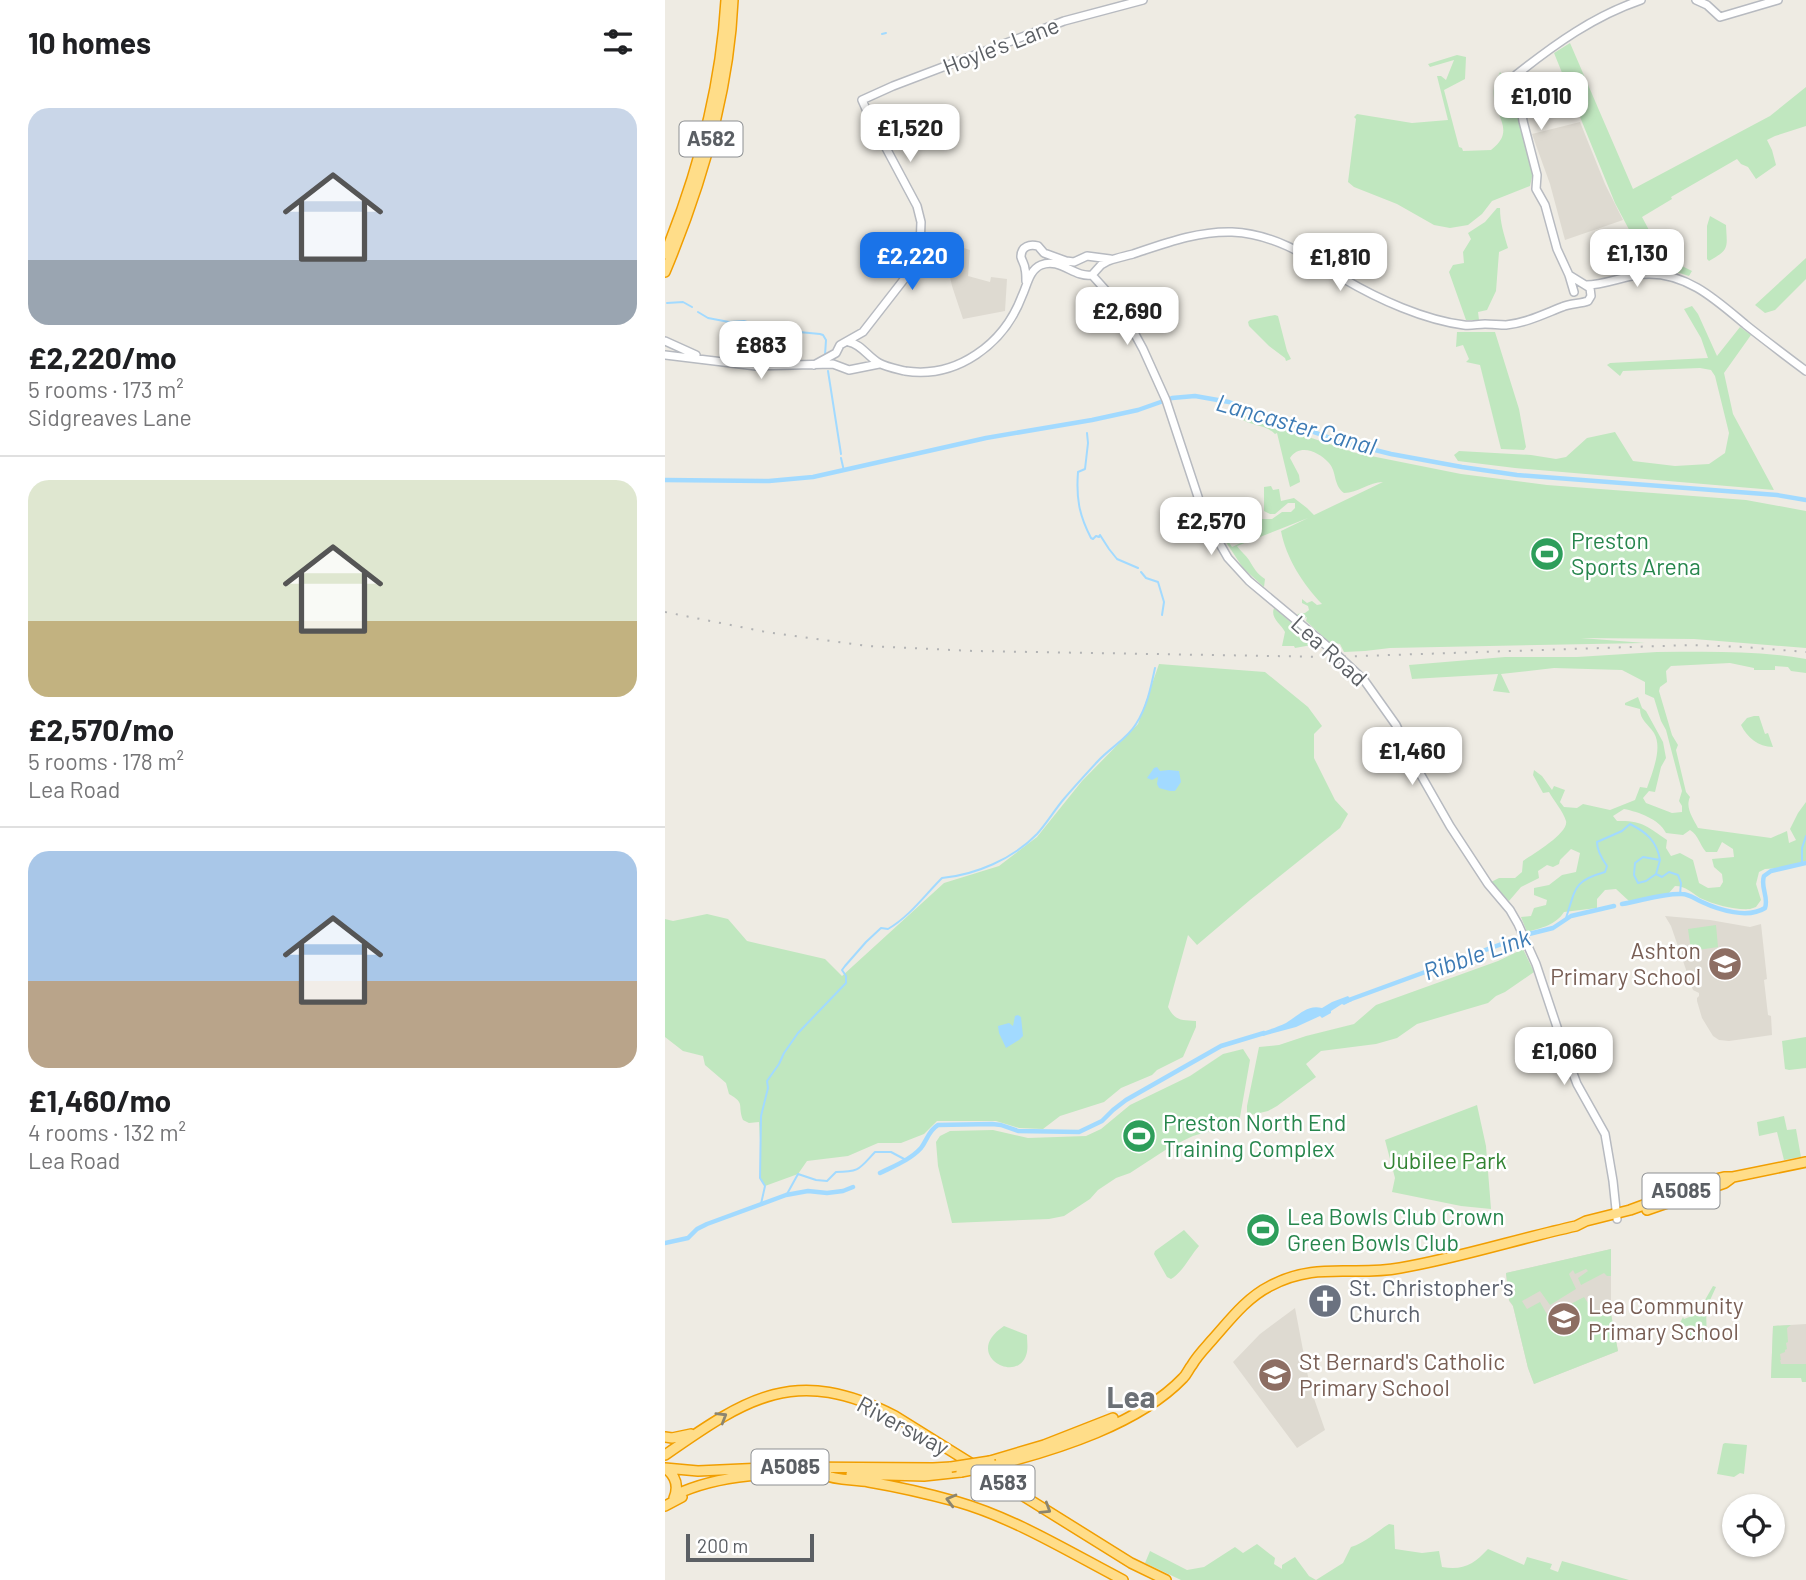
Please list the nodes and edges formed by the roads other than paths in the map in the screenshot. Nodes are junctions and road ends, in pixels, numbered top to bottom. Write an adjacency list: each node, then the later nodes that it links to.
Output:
1 (726, 0): 8 (highway, A582)
2 (733, 0): 15 (highway, A582)
3 (1143, 0): 25 (street, Hoyle's Lane)
4 (1641, 0): 17 (street)
5 (1696, 0): 6 (street)
6 (1778, 0)
7 (1044, 253): 11 (street); 12 (street); 13 (street)
8 (665, 254)
9 (1090, 256): 10 (street); 11 (street); 14 (street)
10 (1111, 259): 14 (street); 24 (street)
11 (1079, 260): 16 (street)
12 (1025, 265): 13 (street); 19 (street)
13 (1039, 266): 16 (street); 19 (street)
14 (1095, 271): 16 (street); 38 (street, Lea Road)
15 (665, 272)
16 (1081, 274)
17 (1569, 275): 20 (street); 21 (street)
18 (1605, 283): 20 (street); 22 (street); 36 (street)
19 (1026, 285): 32 (street)
20 (1584, 285): 21 (street); 22 (street)
21 (1574, 292): 23 (street); 24 (street)
22 (1591, 296): 23 (street)
23 (1581, 303): 24 (street)
24 (1562, 307)
25 (863, 332): 27 (street); 28 (street)
26 (665, 341): 31 (street)
27 (848, 342): 28 (street); 29 (street)
28 (861, 349): 32 (street); 35 (street)
29 (836, 353): 33 (street); 34 (street)
30 (665, 355): 31 (street)
31 (710, 360): 33 (street)
32 (880, 364): 35 (street)
33 (814, 365): 34 (street)
34 (838, 365): 35 (street)
35 (858, 368)
36 (1806, 371)
37 (1806, 1162): 38 (highway, A5085)
38 (1617, 1216): 42 (highway, A5085)
39 (701, 1430): 40 (highway); 41 (highway, Riversway / A583); 49 (highway, Riversway / A583, one-way to 49)
40 (665, 1437)
41 (665, 1455)
42 (993, 1463): 43 (highway, A5085, bridge); 44 (highway, A5085, bridge)
43 (665, 1468): 46 (highway)
44 (822, 1474): 45 (highway, A583); 48 (highway, A583, one-way to 44)
45 (724, 1480): 46 (highway, A583); 47 (highway, A583)
46 (675, 1495): 47 (highway)
47 (666, 1506)
48 (1123, 1580)
49 (1166, 1580)

